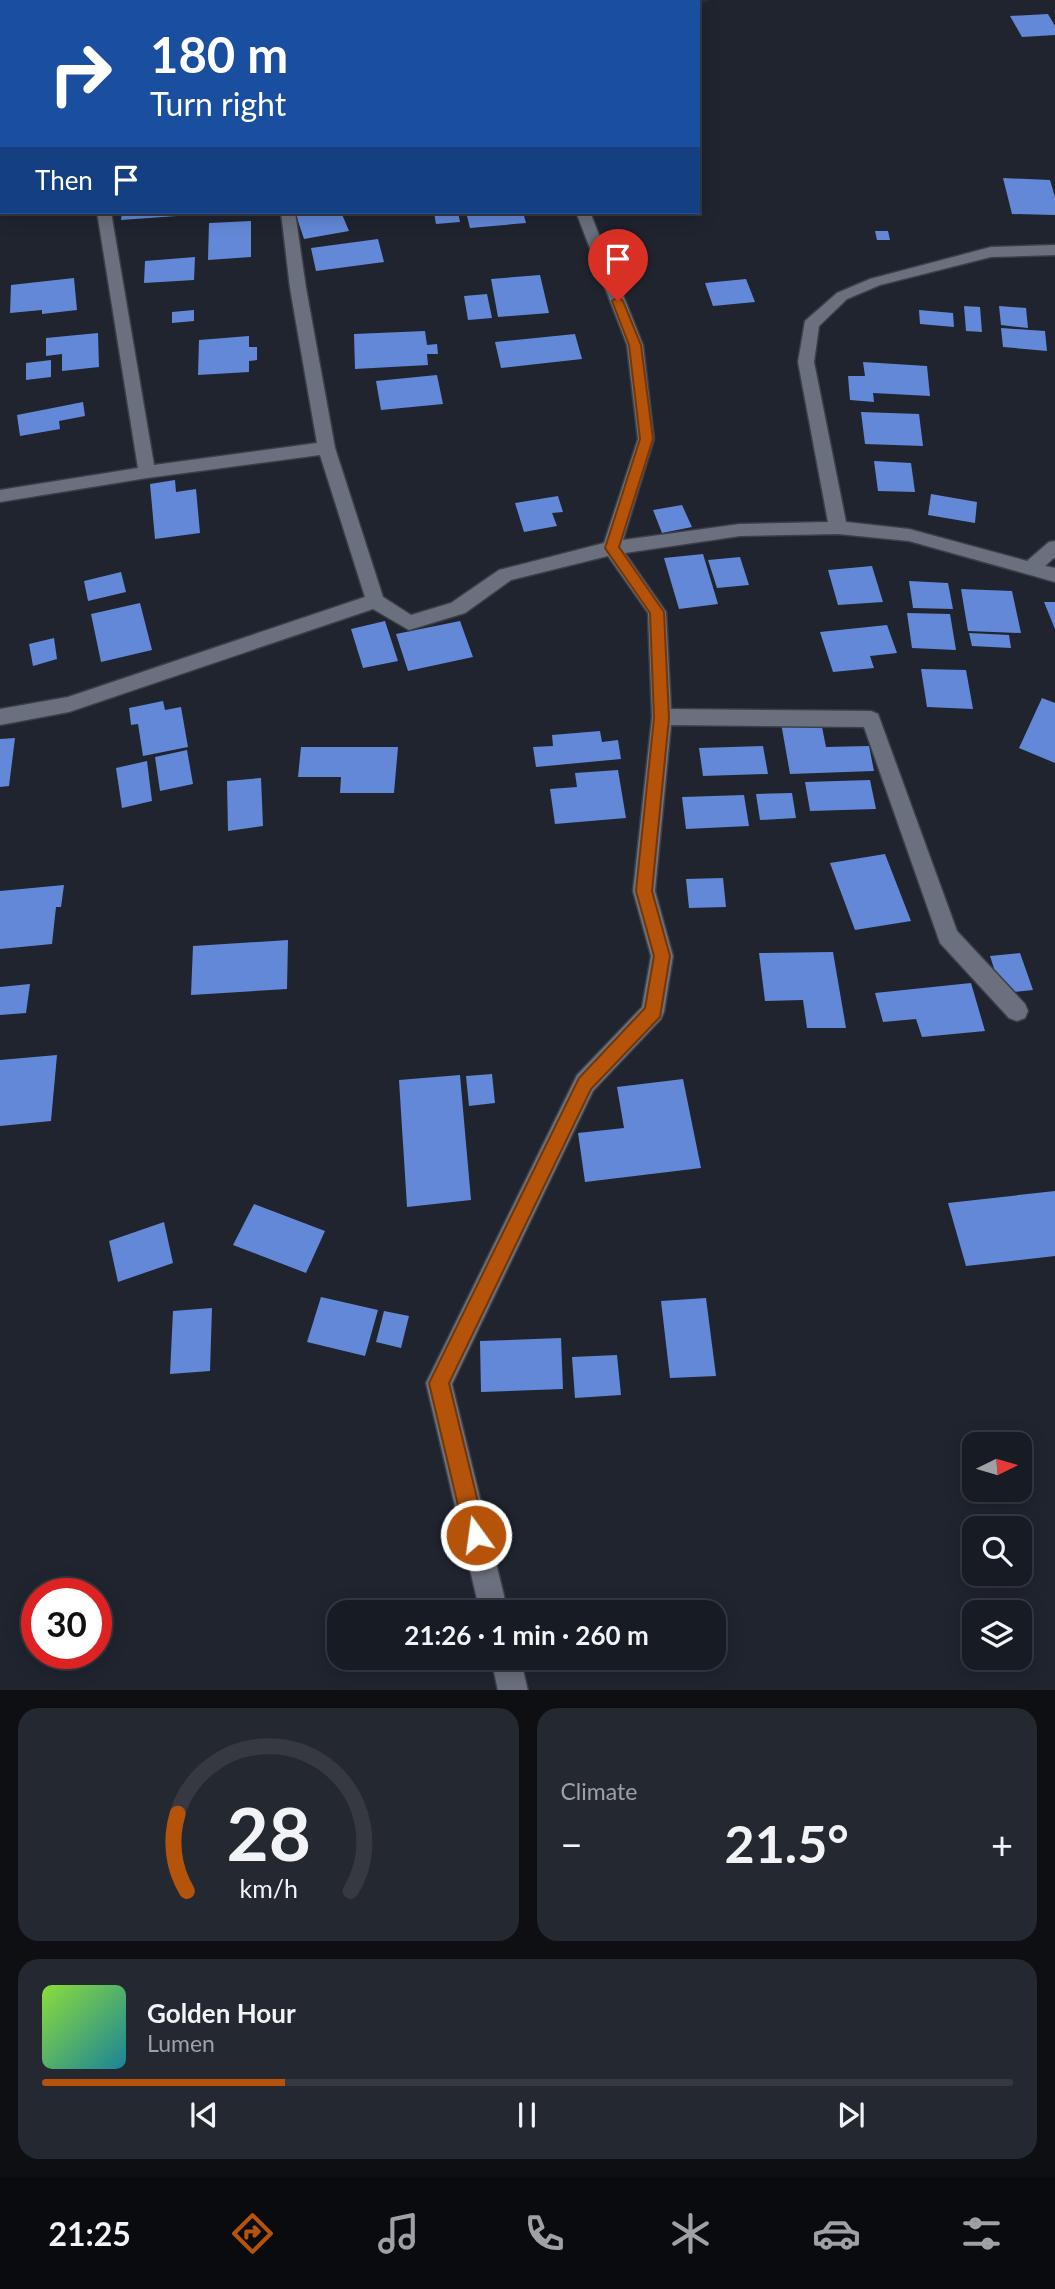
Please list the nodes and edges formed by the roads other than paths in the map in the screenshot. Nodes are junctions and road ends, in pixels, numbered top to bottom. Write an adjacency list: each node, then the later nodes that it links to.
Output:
1 (104, 214): 6 (street)
2 (288, 214): 5 (street)
3 (584, 214): 10 (street)
4 (1055, 250): 8 (street)
5 (326, 448): 6 (street); 13 (street)
6 (147, 472): 7 (street)
7 (0, 496)
8 (838, 528): 10 (street); 11 (street)
9 (1055, 547): 11 (street)
10 (612, 548): 13 (street); 15 (street)
11 (1031, 567): 12 (street)
12 (1055, 575)
13 (375, 601): 14 (street)
14 (0, 717)
15 (662, 718): 16 (street); 17 (street)
16 (1017, 1011)
17 (491, 1600)
18 (508, 1670): 19 (street)
19 (513, 1690)

